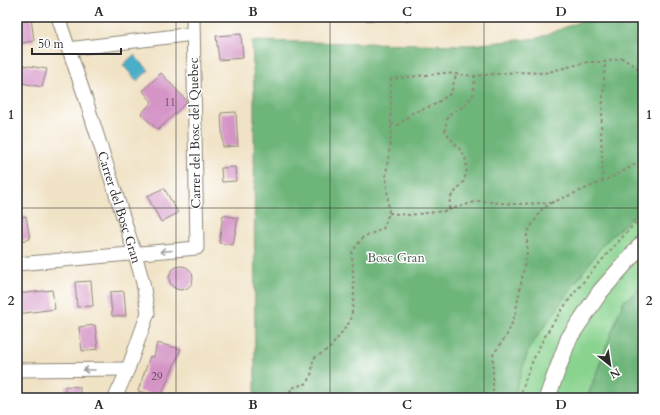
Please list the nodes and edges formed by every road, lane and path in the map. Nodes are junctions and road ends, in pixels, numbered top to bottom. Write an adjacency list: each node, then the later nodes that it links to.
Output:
1 (58, 17): 6 (street, Carrer del Bosc Gran)
2 (193, 17): 5 (street, Carrer del Bosc del Quebec)
3 (368, 17): 4 (lane)
4 (464, 17)
5 (193, 34): 6 (street); 19 (street, Carrer del Bosc del Quebec, one-way to 19)
6 (68, 49): 19 (street, Carrer del Bosc Gran)
7 (605, 62): 9 (path); 10 (path); 13 (path)
8 (456, 75): 9 (path); 11 (path); 11 (path)
9 (475, 76): 15 (path)
10 (643, 81)
11 (391, 124): 16 (path)
12 (643, 160): 13 (path)
13 (603, 182): 14 (path)
14 (551, 203): 15 (path); 25 (path)
15 (449, 209): 16 (path)
16 (389, 213): 24 (path)
17 (643, 214): 26 (path)
18 (643, 243): 27 (street)
19 (135, 254): 20 (street); 21 (street, Carrer del Bosc Gran)
20 (17, 264)
21 (128, 369): 22 (street, one-way to 22); 23 (street, Carrer del Bosc Gran)
22 (17, 370)
23 (115, 398)
24 (289, 398)
25 (493, 398)
26 (520, 398)
27 (547, 398)

